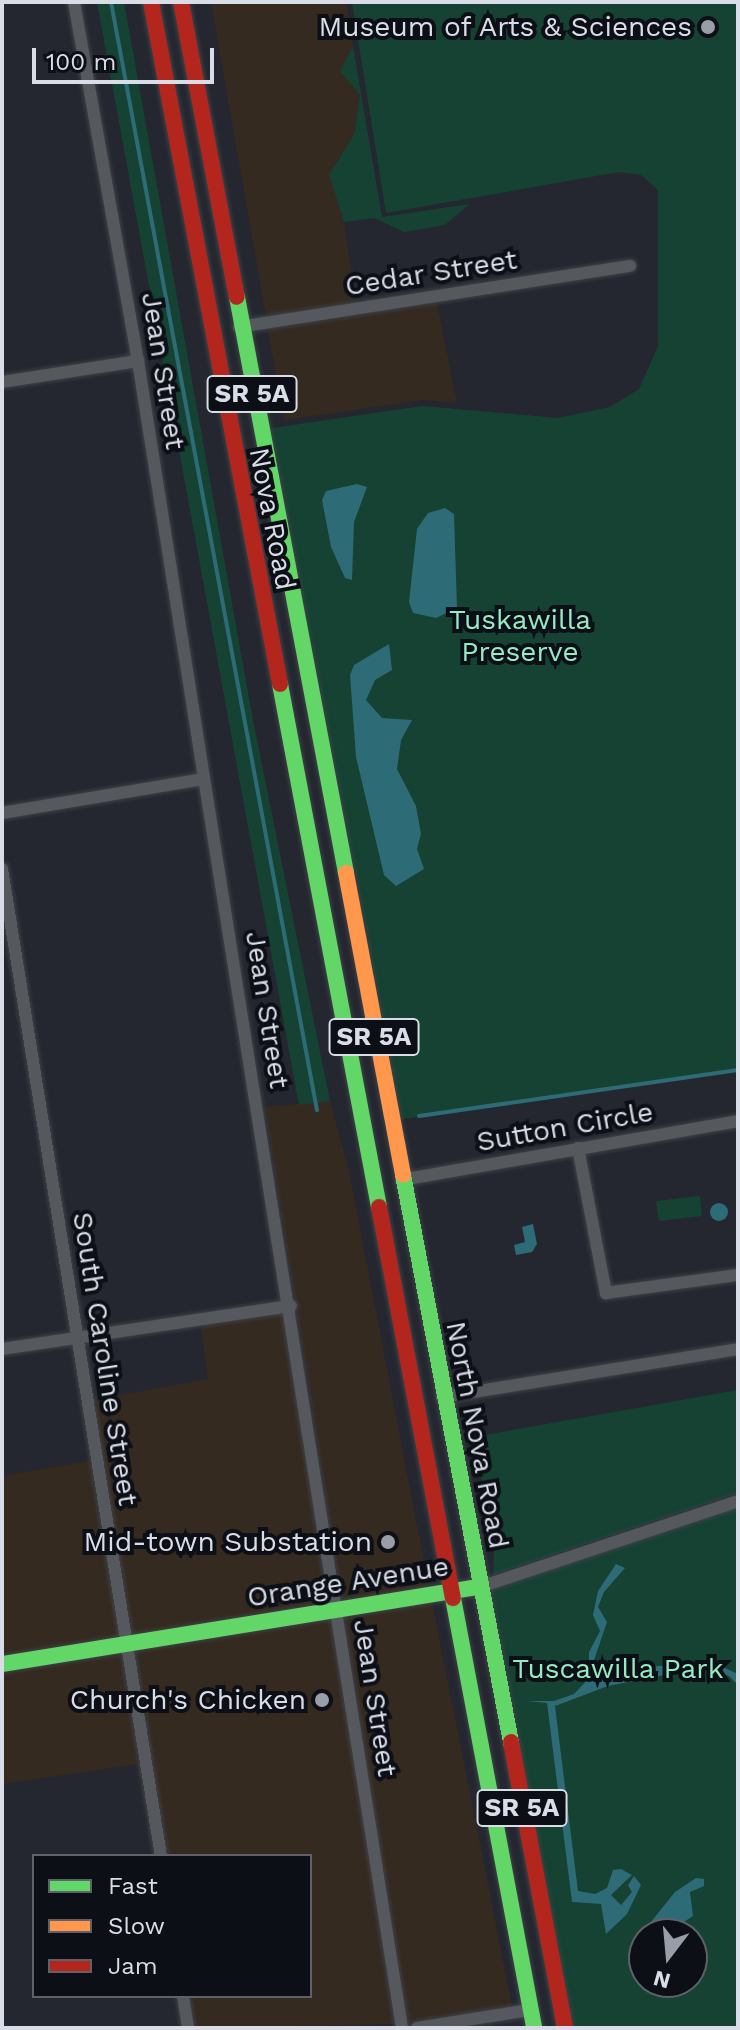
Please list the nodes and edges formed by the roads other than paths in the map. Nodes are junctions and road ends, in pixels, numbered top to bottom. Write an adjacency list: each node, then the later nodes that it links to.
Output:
1 (74, 2): 7 (street, Jean Street)
2 (151, 2): 5 (main road, Nova Road / SR 5A)
3 (181, 2): 6 (main road, Nova Road / SR 5A)
4 (630, 266): 6 (street, Cedar Street)
5 (203, 292): 6 (main road); 9 (main road, Nova Road / SR 5A)
6 (239, 327): 10 (main road, Nova Road / SR 5A)
7 (138, 361): 8 (street); 13 (street, Jean Street)
8 (2, 382)
9 (262, 605): 10 (main road); 11 (main road, Nova Road / SR 5A)
10 (300, 647): 12 (main road, Nova Road / SR 5A)
11 (271, 650): 12 (main road); 16 (main road, Nova Road / SR 5A)
12 (309, 694): 15 (main road, Nova Road / SR 5A)
13 (204, 779): 14 (street); 25 (street, Jean Street)
14 (2, 813)
15 (339, 852): 21 (main road, North Nova Road / SR 5A)
16 (309, 857): 19 (main road, North Nova Road / SR 5A)
17 (2, 869): 26 (street, South Caroline Street)
18 (738, 1121): 20 (street, Sutton Circle)
19 (364, 1145): 21 (main road); 22 (main road, North Nova Road / SR 5A)
20 (578, 1148): 21 (street, Sutton Circle); 24 (street)
21 (401, 1180): 23 (main road, North Nova Road / SR 5A)
22 (373, 1192): 23 (main road); 32 (main road, North Nova Road / SR 5A)
23 (409, 1223): 29 (main road, North Nova Road / SR 5A)
24 (738, 1275)
25 (291, 1306): 26 (street); 33 (street, Jean Street)
26 (77, 1338): 27 (street); 34 (street, South Caroline Street)
27 (2, 1349)
28 (738, 1349): 29 (street)
29 (442, 1397): 31 (main road, North Nova Road / SR 5A)
30 (738, 1501): 31 (street, Orange Avenue)
31 (480, 1587): 32 (main road, Orange Avenue); 43 (main road, North Nova Road / SR 5A)
32 (450, 1592): 33 (main road, Orange Avenue); 38 (main road, North Nova Road / SR 5A)
33 (336, 1610): 34 (main road, Orange Avenue); 40 (street, Jean Street)
34 (127, 1644): 35 (main road, Orange Avenue); 36 (street, South Caroline Street)
35 (2, 1664)
36 (161, 1854)
37 (183, 1998): 39 (street)
38 (530, 2010): 41 (street); 42 (main road, North Nova Road / SR 5A)
39 (188, 2028)
40 (402, 2028)
41 (417, 2028)
42 (534, 2028)
43 (565, 2028)

